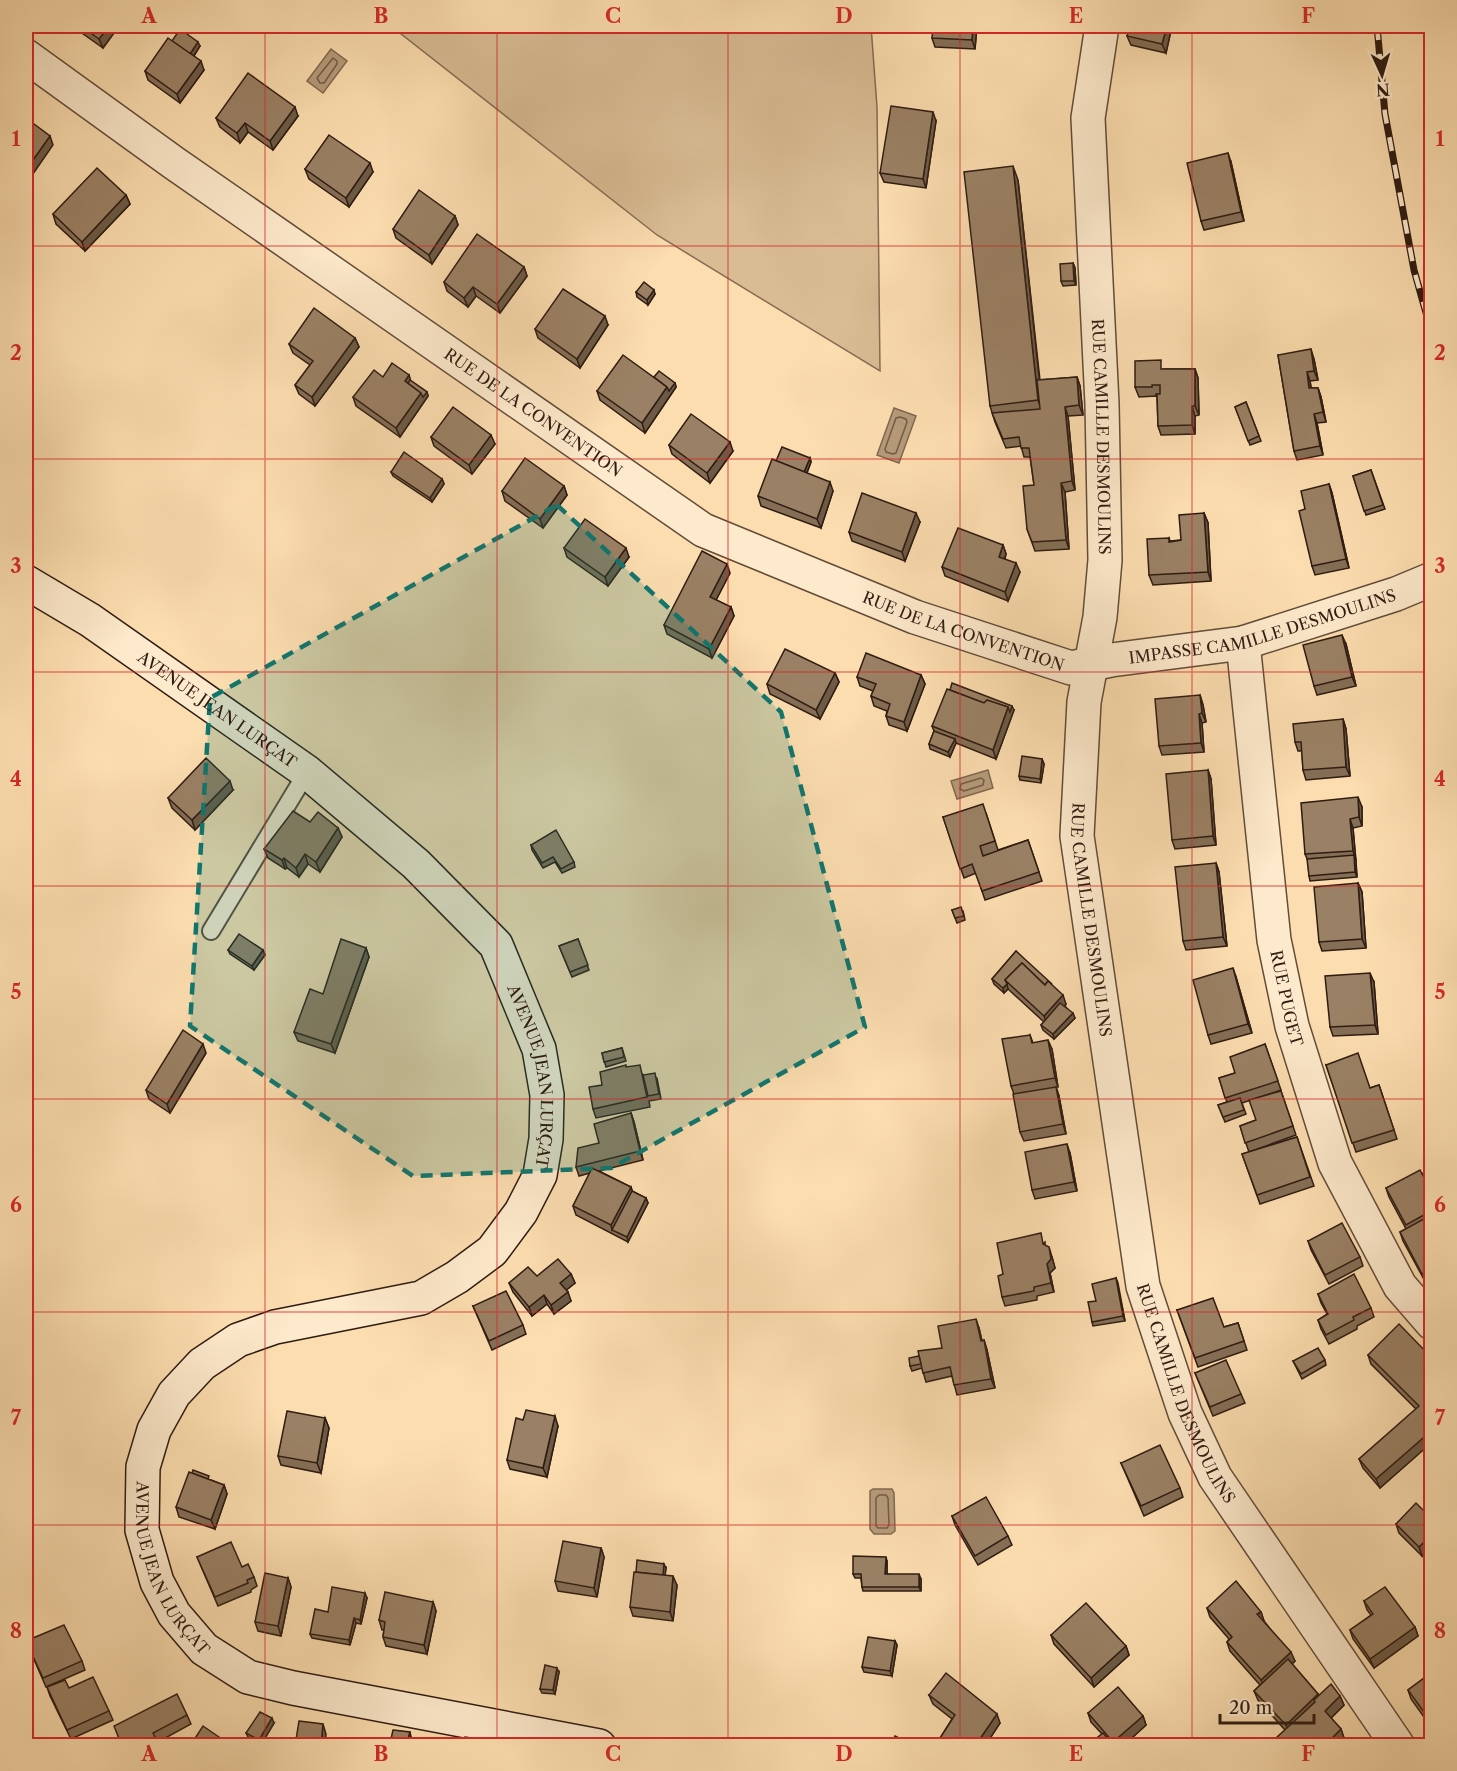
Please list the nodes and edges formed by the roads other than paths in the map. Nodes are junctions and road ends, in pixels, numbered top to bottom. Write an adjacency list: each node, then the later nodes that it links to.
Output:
1 (1102, 26): 6 (street, RUE CAMILLE DESMOULINS)
2 (26, 56): 6 (street, RUE DE LA CONVENTION)
3 (1431, 579): 5 (street, IMPASSE CAMILLE DESMOULINS)
4 (26, 582): 7 (street, AVENUE JEAN LURÇAT)
5 (1243, 643): 6 (street, IMPASSE CAMILLE DESMOULINS); 9 (street, RUE PUGET)
6 (1091, 664): 11 (street, RUE CAMILLE DESMOULINS)
7 (307, 772): 8 (lane); 10 (street, AVENUE JEAN LURÇAT)
8 (211, 931)
9 (1431, 1323)
10 (599, 1746)
11 (1398, 1746)

